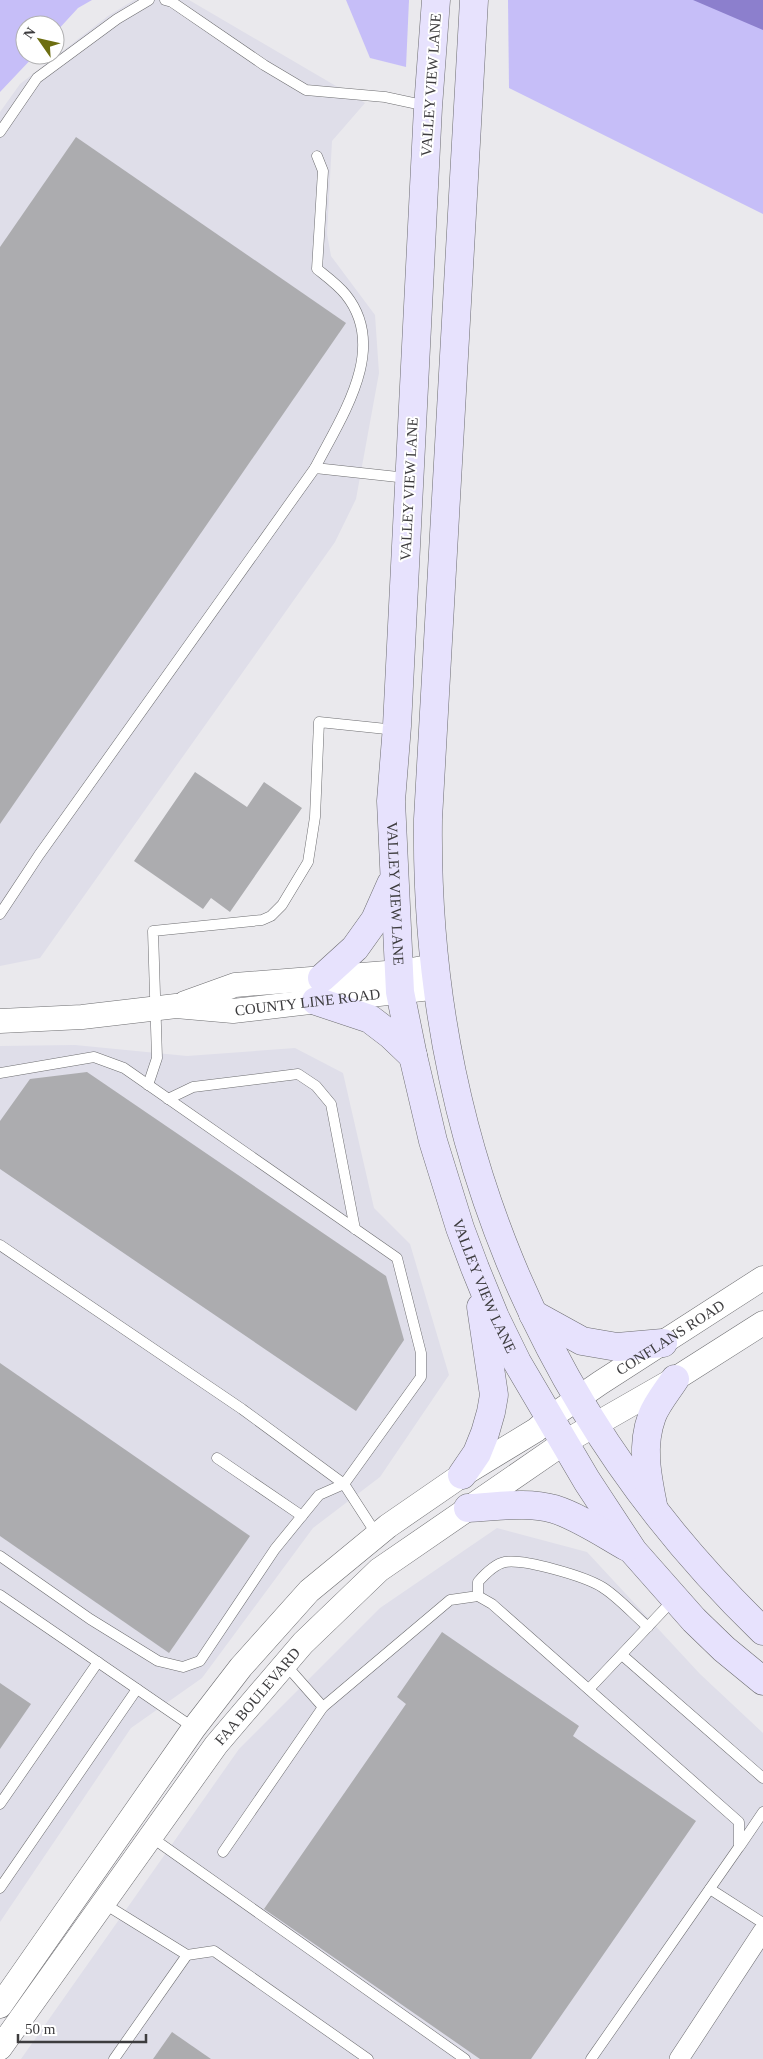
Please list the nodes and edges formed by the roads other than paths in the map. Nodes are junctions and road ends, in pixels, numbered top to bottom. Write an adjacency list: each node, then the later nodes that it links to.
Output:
1 (149, 0): 6 (lane)
2 (165, 0): 5 (lane)
3 (436, 0): 5 (main road, VALLEY VIEW LANE)
4 (474, 0): 9 (main road)
5 (428, 107): 10 (main road, VALLEY VIEW LANE)
6 (0, 132)
7 (317, 156): 8 (lane)
8 (315, 468): 10 (lane); 13 (lane)
9 (446, 478): 10 (main road); 14 (main road)
10 (409, 479): 11 (main road, VALLEY VIEW LANE)
11 (397, 730): 12 (main road, VALLEY VIEW LANE); 17 (lane)
12 (393, 878): 15 (main road, VALLEY VIEW LANE); 16 (main road)
13 (0, 914)
14 (437, 977): 15 (street, COUNTY LINE ROAD); 27 (main road)
15 (400, 982): 16 (street, COUNTY LINE ROAD); 19 (main road, VALLEY VIEW LANE)
16 (319, 990): 17 (street, COUNTY LINE ROAD); 19 (main road)
17 (166, 1007): 18 (street, COUNTY LINE ROAD); 21 (lane)
18 (0, 1021)
19 (412, 1056): 25 (main road, VALLEY VIEW LANE)
20 (0, 1072): 21 (lane)
21 (148, 1085): 22 (lane)
22 (168, 1099): 23 (lane); 23 (lane)
23 (355, 1229): 37 (lane)
24 (0, 1245): 37 (lane)
25 (475, 1268): 32 (main road, VALLEY VIEW LANE); 36 (main road)
26 (763, 1278): 29 (street, CONFLANS ROAD)
27 (533, 1314): 29 (main road); 31 (main road)
28 (763, 1322): 30 (street)
29 (664, 1343): 31 (street, CONFLANS ROAD)
30 (675, 1379): 33 (street); 39 (main road)
31 (578, 1398): 32 (street, FAA BOULEVARD); 33 (main road)
32 (551, 1417): 34 (main road, VALLEY VIEW LANE); 36 (street, FAA BOULEVARD)
33 (596, 1426): 34 (street, FAA BOULEVARD); 39 (main road)
34 (565, 1442): 38 (street, FAA BOULEVARD); 42 (main road, VALLEY VIEW LANE)
35 (217, 1458): 40 (lane)
36 (462, 1475): 41 (street, FAA BOULEVARD)
37 (344, 1484): 40 (lane); 41 (lane)
38 (468, 1508): 42 (main road); 51 (street, FAA BOULEVARD)
39 (654, 1512): 48 (main road)
40 (302, 1516): 43 (lane)
41 (377, 1535): 56 (street, FAA BOULEVARD)
42 (633, 1551): 46 (main road, VALLEY VIEW LANE)
43 (0, 1556)
44 (0, 1595): 50 (lane)
45 (478, 1596): 47 (lane); 54 (lane); 55 (lane)
46 (675, 1599): 47 (lane); 52 (main road, VALLEY VIEW LANE)
47 (648, 1627): 49 (lane)
48 (763, 1631)
49 (622, 1655): 54 (lane); 57 (lane)
50 (98, 1662): 53 (lane); 58 (lane)
51 (284, 1664): 55 (lane); 60 (street, FAA BOULEVARD)
52 (763, 1682)
53 (137, 1688): 56 (lane); 63 (lane)
54 (589, 1689): 61 (lane)
55 (323, 1707): 62 (lane)
56 (194, 1728): 64 (street, FAA BOULEVARD)
57 (763, 1778)
58 (0, 1804)
59 (763, 1812): 61 (lane)
60 (150, 1836): 66 (street, FAA BOULEVARD); 74 (lane)
61 (740, 1847): 65 (lane)
62 (223, 1852)
63 (0, 1888)
64 (82, 1889): 66 (street); 70 (street, FAA BOULEVARD)
65 (710, 1889): 67 (lane); 75 (lane)
66 (102, 1903): 69 (lane); 71 (street, FAA BOULEVARD)
67 (763, 1923)
68 (763, 1931): 76 (street)
69 (187, 1955): 72 (lane); 73 (lane)
70 (0, 2006)
71 (0, 2048)
72 (114, 2059)
73 (368, 2059)
74 (465, 2059)
75 (591, 2059)
76 (679, 2059)

